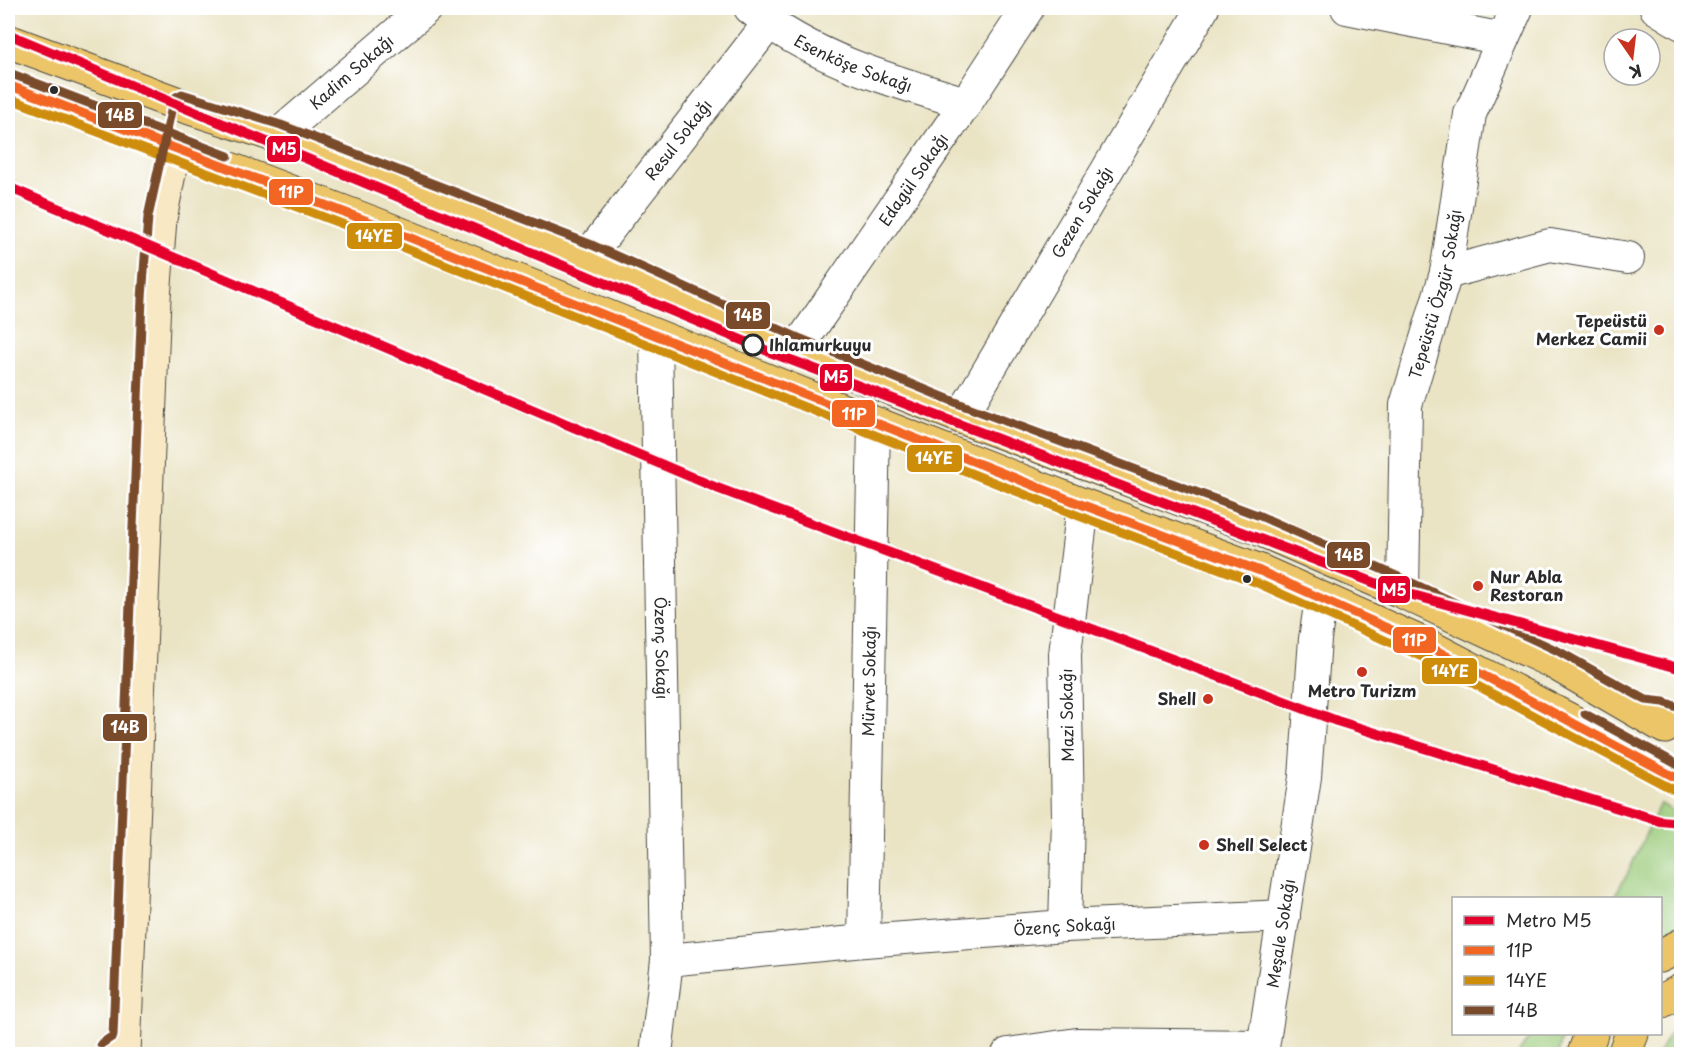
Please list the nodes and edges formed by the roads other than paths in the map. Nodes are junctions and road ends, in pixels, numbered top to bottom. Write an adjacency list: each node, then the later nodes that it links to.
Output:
1 (426, 8): 14 (street, Kadim Sokağı)
2 (1028, 8): 12 (street, Edagül Sokağı)
3 (1203, 8): 21 (street, Gezen Sokağı)
4 (1347, 8): 9 (street)
5 (1517, 8): 9 (street, Tepeüstü Özgür Sokağı)
6 (1656, 8): 8 (street)
7 (759, 15): 12 (street, Esenköşe Sokağı); 16 (street, Resul Sokağı)
8 (1682, 24)
9 (1503, 39): 18 (street, Tepeüstü Özgür Sokağı)
10 (8, 41): 13 (main road)
11 (8, 85): 15 (main road)
12 (966, 103): 20 (street, Edagül Sokağı)
13 (184, 106): 14 (main road); 15 (main road)
14 (277, 136): 16 (main road)
15 (174, 148): 19 (main road); 41 (main road)
16 (588, 256): 20 (main road)
17 (1628, 258): 18 (street)
18 (1446, 273): 24 (street, Tepeüstü Özgür Sokağı)
19 (656, 336): 22 (main road); 35 (street, Özenç Sokağı)
20 (796, 350): 21 (main road)
21 (961, 417): 24 (main road)
22 (874, 423): 23 (main road); 32 (street, Mürvet Sokağı)
23 (1083, 505): 25 (main road); 31 (street, Mazi Sokağı)
24 (1403, 592): 26 (main road)
25 (1321, 599): 29 (main road); 30 (street, Meşale Sokağı)
26 (1642, 712): 27 (main road); 28 (main road)
27 (1682, 723)
28 (1682, 737)
29 (1682, 781)
30 (1284, 916): 31 (street, Özenç Sokağı); 40 (street, Meşale Sokağı)
31 (1065, 926): 32 (street, Özenç Sokağı)
32 (864, 941): 35 (street, Özenç Sokağı)
33 (1682, 945): 34 (main road)
34 (1662, 955)
35 (667, 960): 42 (street, Özenç Sokağı)
36 (1682, 990): 37 (main road)
37 (1662, 1001)
38 (1591, 1035): 44 (main road)
39 (1632, 1035): 45 (main road)
40 (1263, 1050): 43 (street)
41 (119, 1051)
42 (656, 1054)
43 (1008, 1054)
44 (1584, 1054)
45 (1624, 1054)

